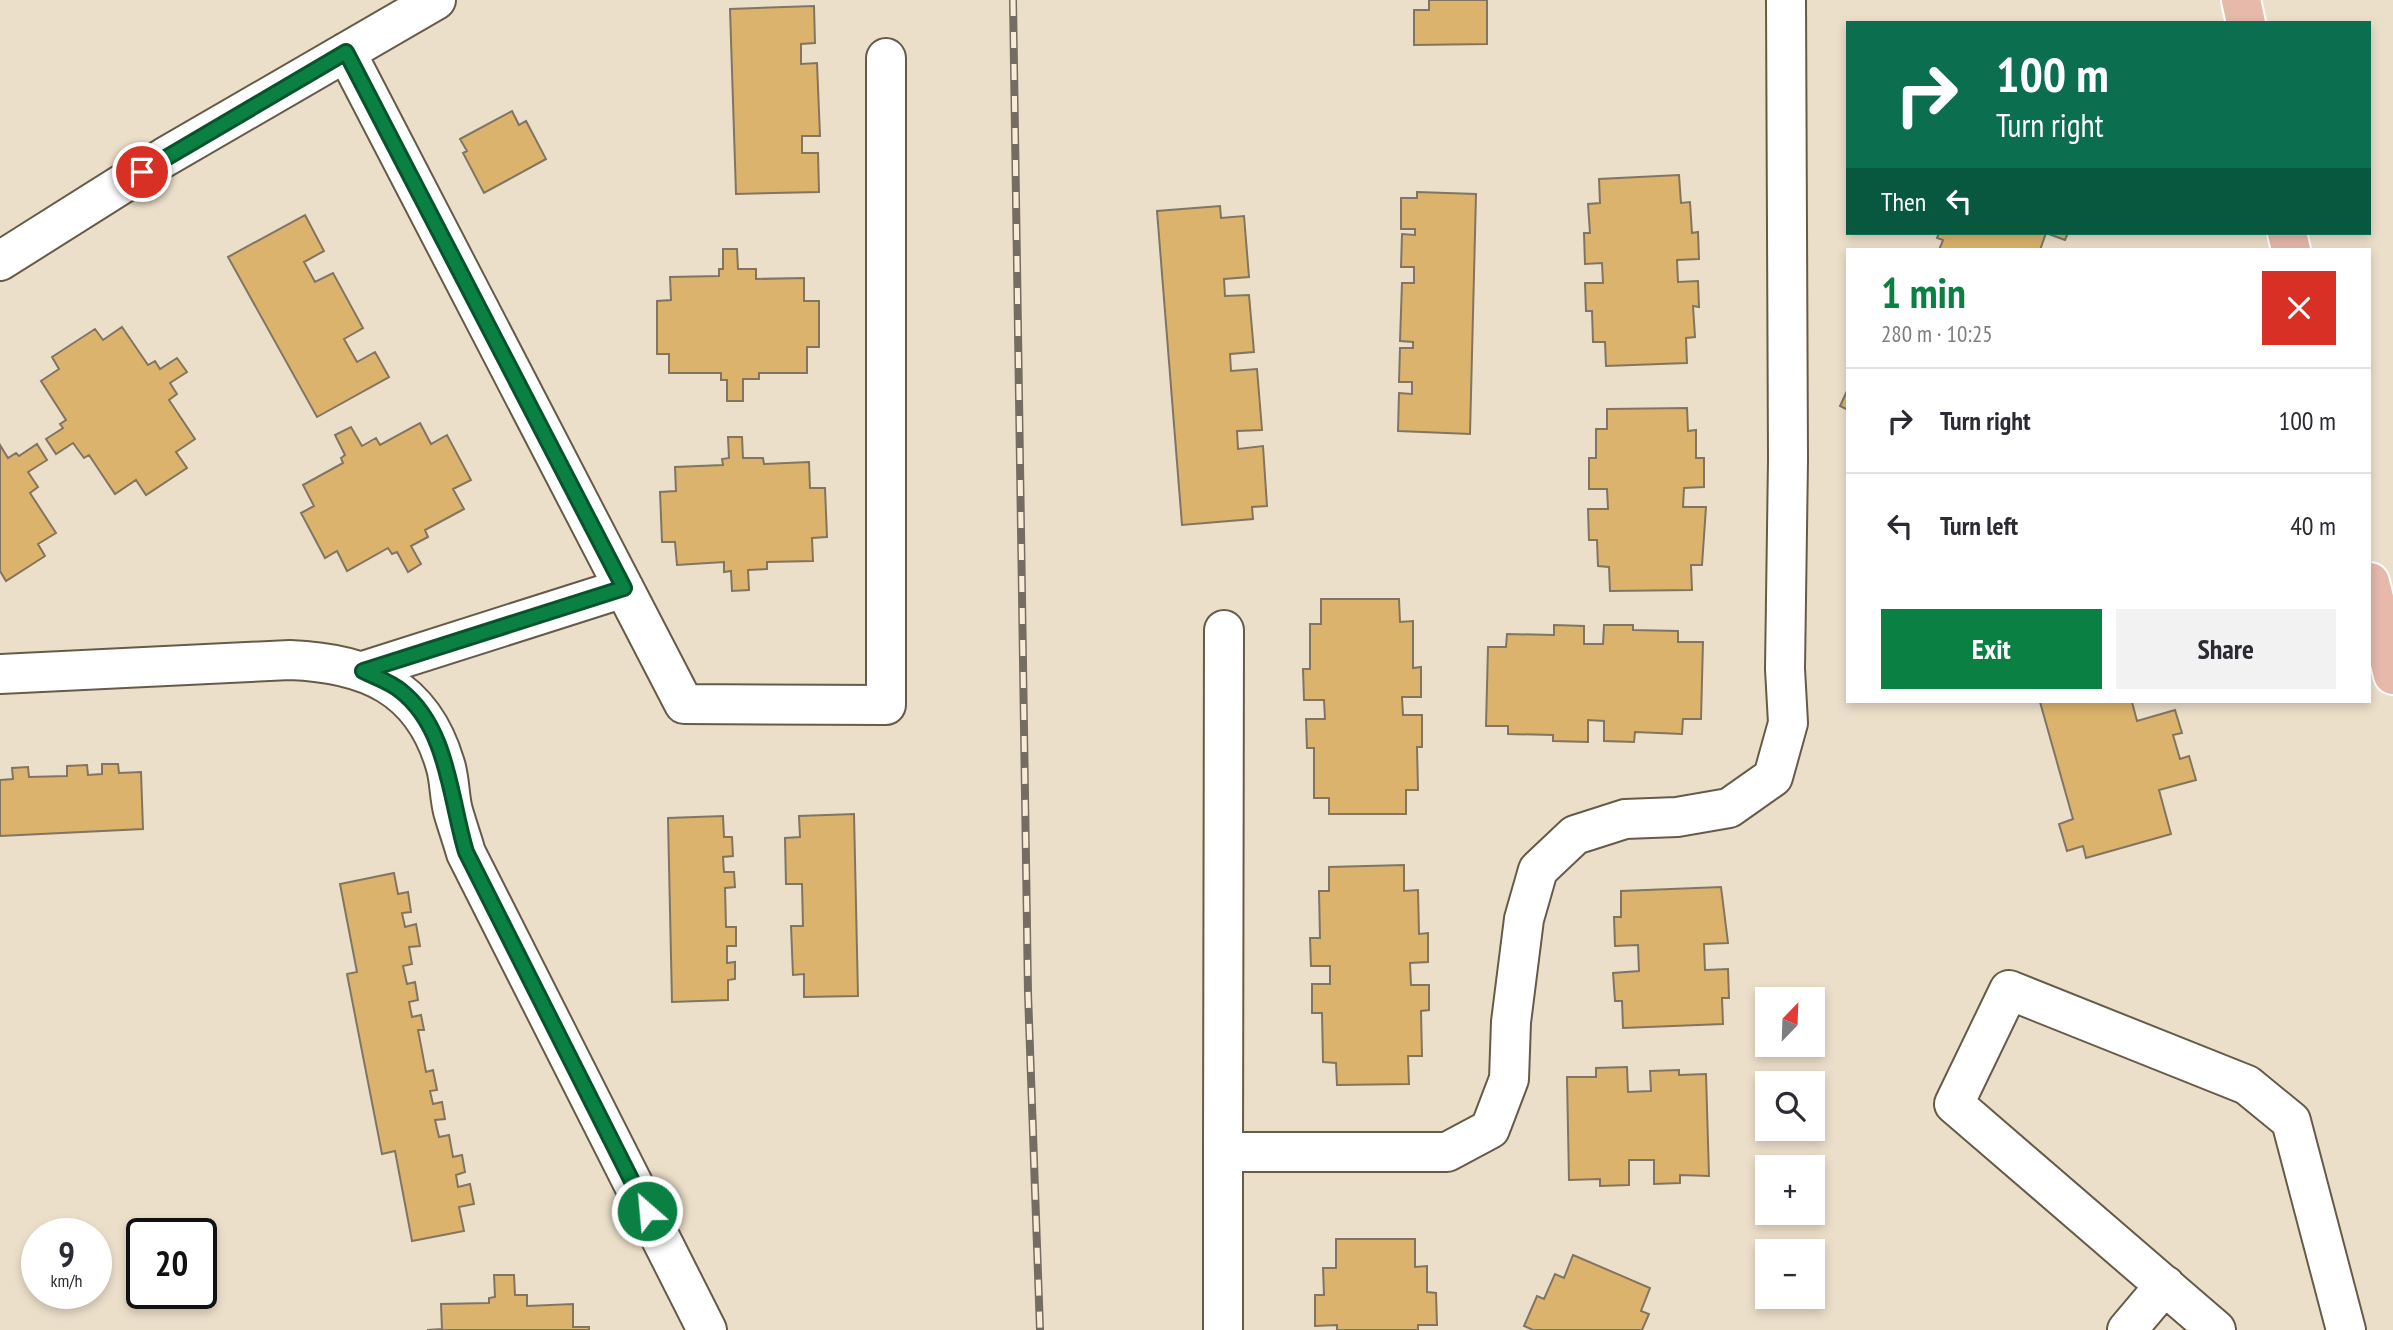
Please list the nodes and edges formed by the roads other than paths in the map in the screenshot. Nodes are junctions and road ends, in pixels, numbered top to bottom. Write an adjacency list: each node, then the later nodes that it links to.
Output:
1 (436, 0): 5 (street)
2 (1786, 0): 14 (street)
3 (2241, 0): 4 (main road)
4 (2246, 21)
5 (346, 52): 7 (street); 9 (street)
6 (886, 58): 9 (street)
7 (0, 261)
8 (2371, 586): 13 (main road)
9 (624, 588): 11 (street)
10 (1224, 630): 14 (street)
11 (363, 671): 12 (street); 16 (street)
12 (0, 674)
13 (2393, 675)
14 (1223, 1152): 17 (street)
15 (2165, 1285): 18 (street); 19 (street); 20 (street)
16 (707, 1330)
17 (1223, 1330)
18 (2127, 1330)
19 (2216, 1330)
20 (2346, 1330)

